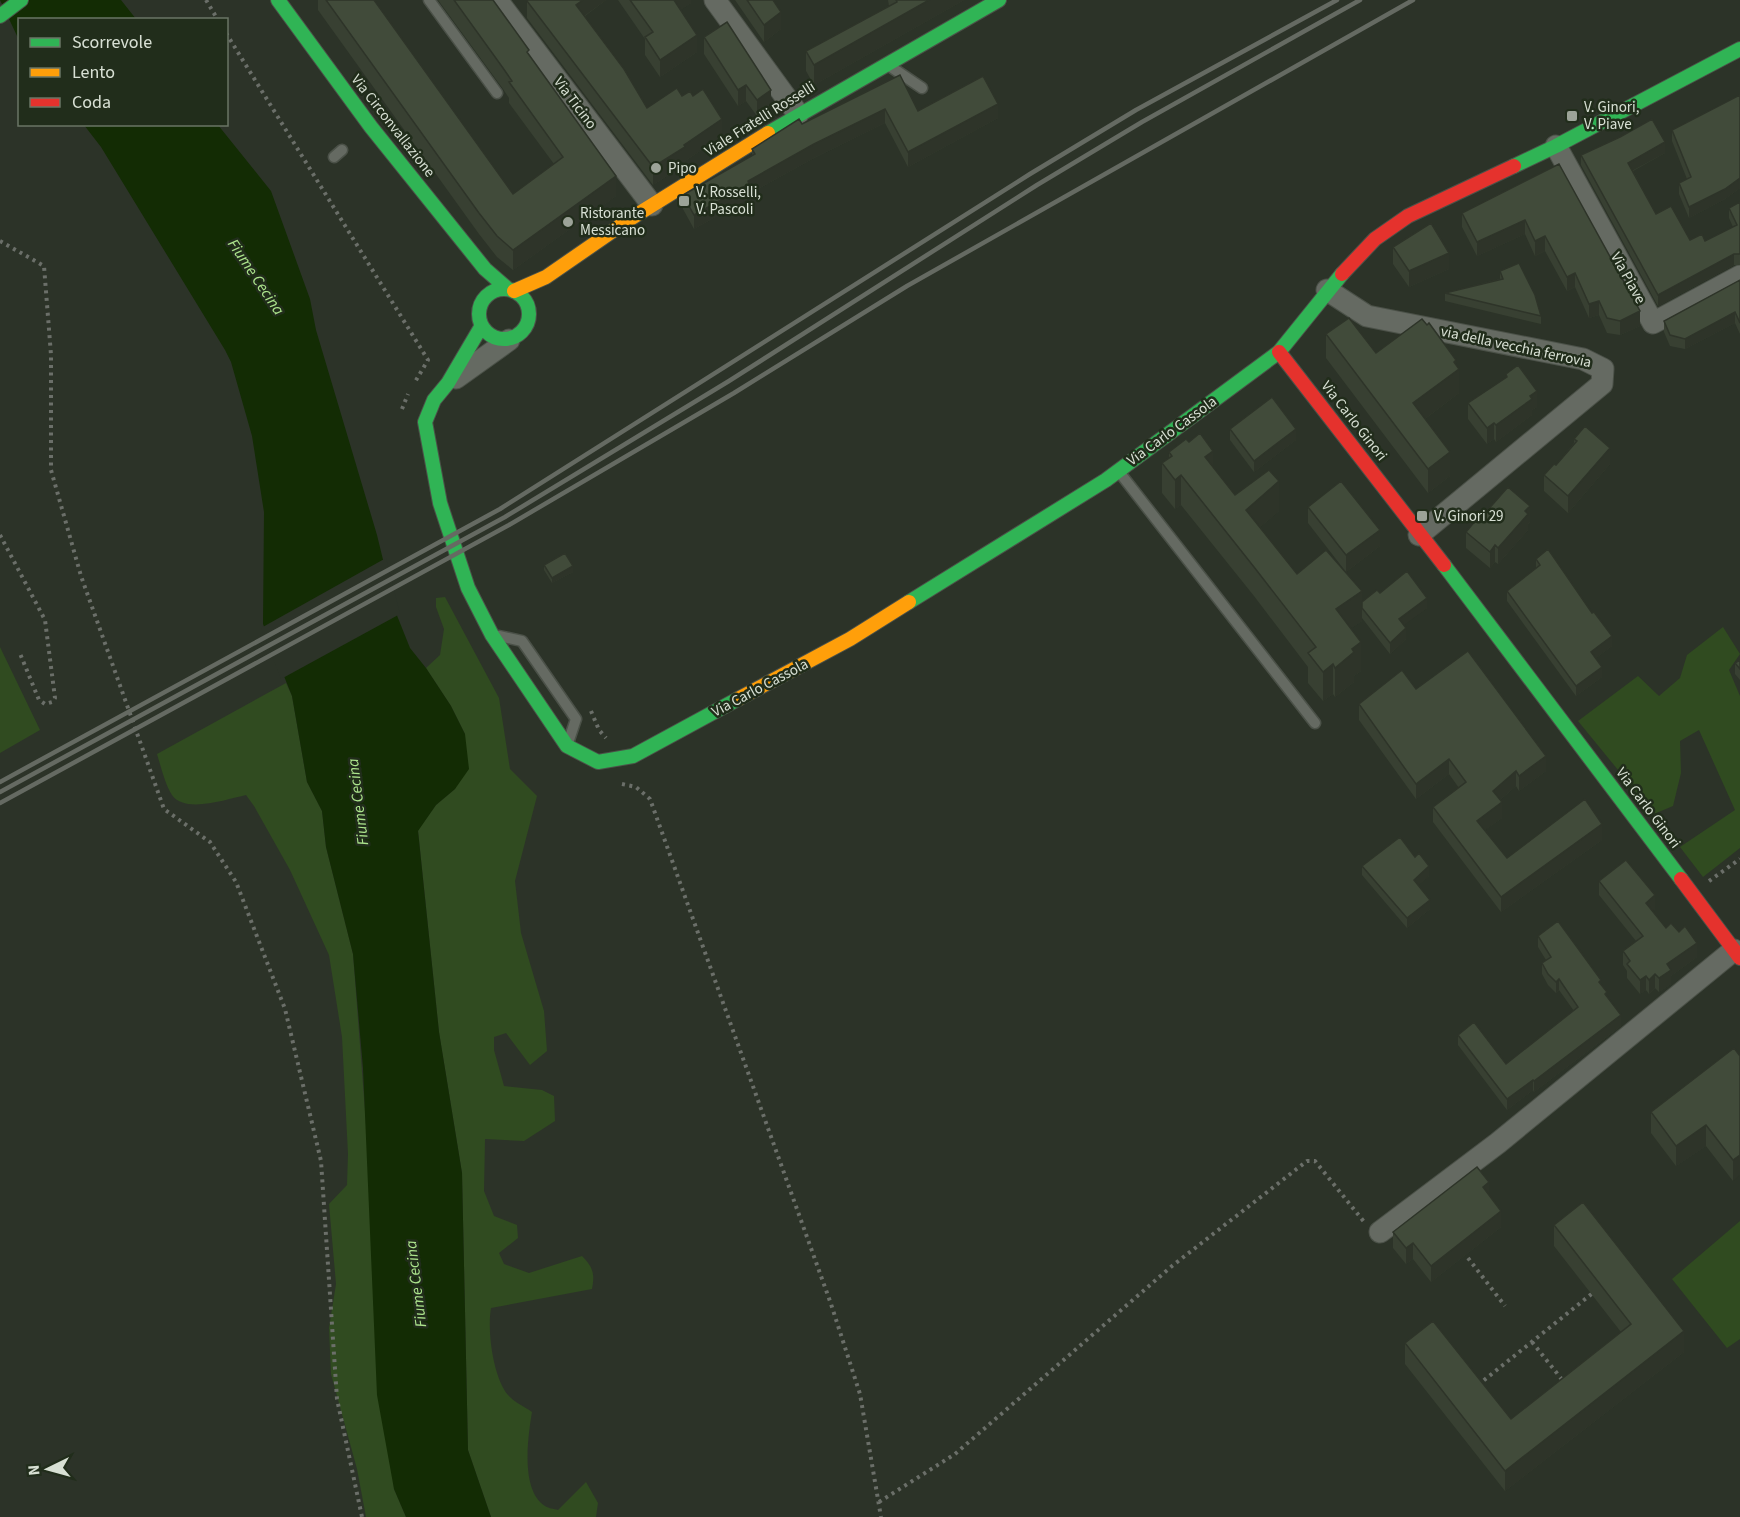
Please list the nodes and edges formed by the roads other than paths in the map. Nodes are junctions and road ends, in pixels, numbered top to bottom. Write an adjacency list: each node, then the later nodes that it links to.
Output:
1 (21, 0): 7 (street)
2 (278, 0): 15 (street, Via Circonvallazione)
3 (429, 0): 11 (lane)
4 (715, 0): 12 (street)
5 (999, 0): 9 (street, Viale Fratelli Rosselli)
6 (507, 4): 14 (street, Via Ticino)
7 (0, 16)
8 (1740, 49): 13 (street)
9 (886, 63): 10 (lane); 12 (street, Viale Fratelli Rosselli)
10 (922, 88)
11 (497, 93)
12 (798, 114): 14 (street, Viale Fratelli Rosselli)
13 (1556, 146): 16 (street, Via Piave); 19 (street)
14 (652, 205): 17 (street, Viale Fratelli Rosselli)
15 (486, 269): 18 (street, Via Circonvallazione); 20 (street)
16 (1740, 276)
17 (546, 278): 18 (street, Viale Fratelli Rosselli); 21 (street, Viale Fratelli Rosselli)
18 (511, 290): 20 (street); 21 (street)
19 (1327, 290): 24 (street); 27 (street, via della vecchia ferrovia)
20 (486, 296): 22 (street)
21 (528, 307): 23 (street)
22 (481, 327): 23 (street); 25 (street, Via Carlo Cassola)
23 (509, 339): 25 (street, Via Carlo Cassola)
24 (1279, 352): 26 (street, Via Carlo Cassola); 27 (street, Via Carlo Ginori)
25 (448, 383): 28 (street, Via Carlo Cassola)
26 (1118, 471): 29 (lane); 30 (street, Via Carlo Cassola)
27 (1419, 535): 31 (street, Via Carlo Ginori)
28 (492, 635): 30 (street, Via Carlo Cassola); 30 (lane)
29 (1315, 723)
30 (567, 746)
31 (1737, 954): 32 (street)
32 (1380, 1232)

